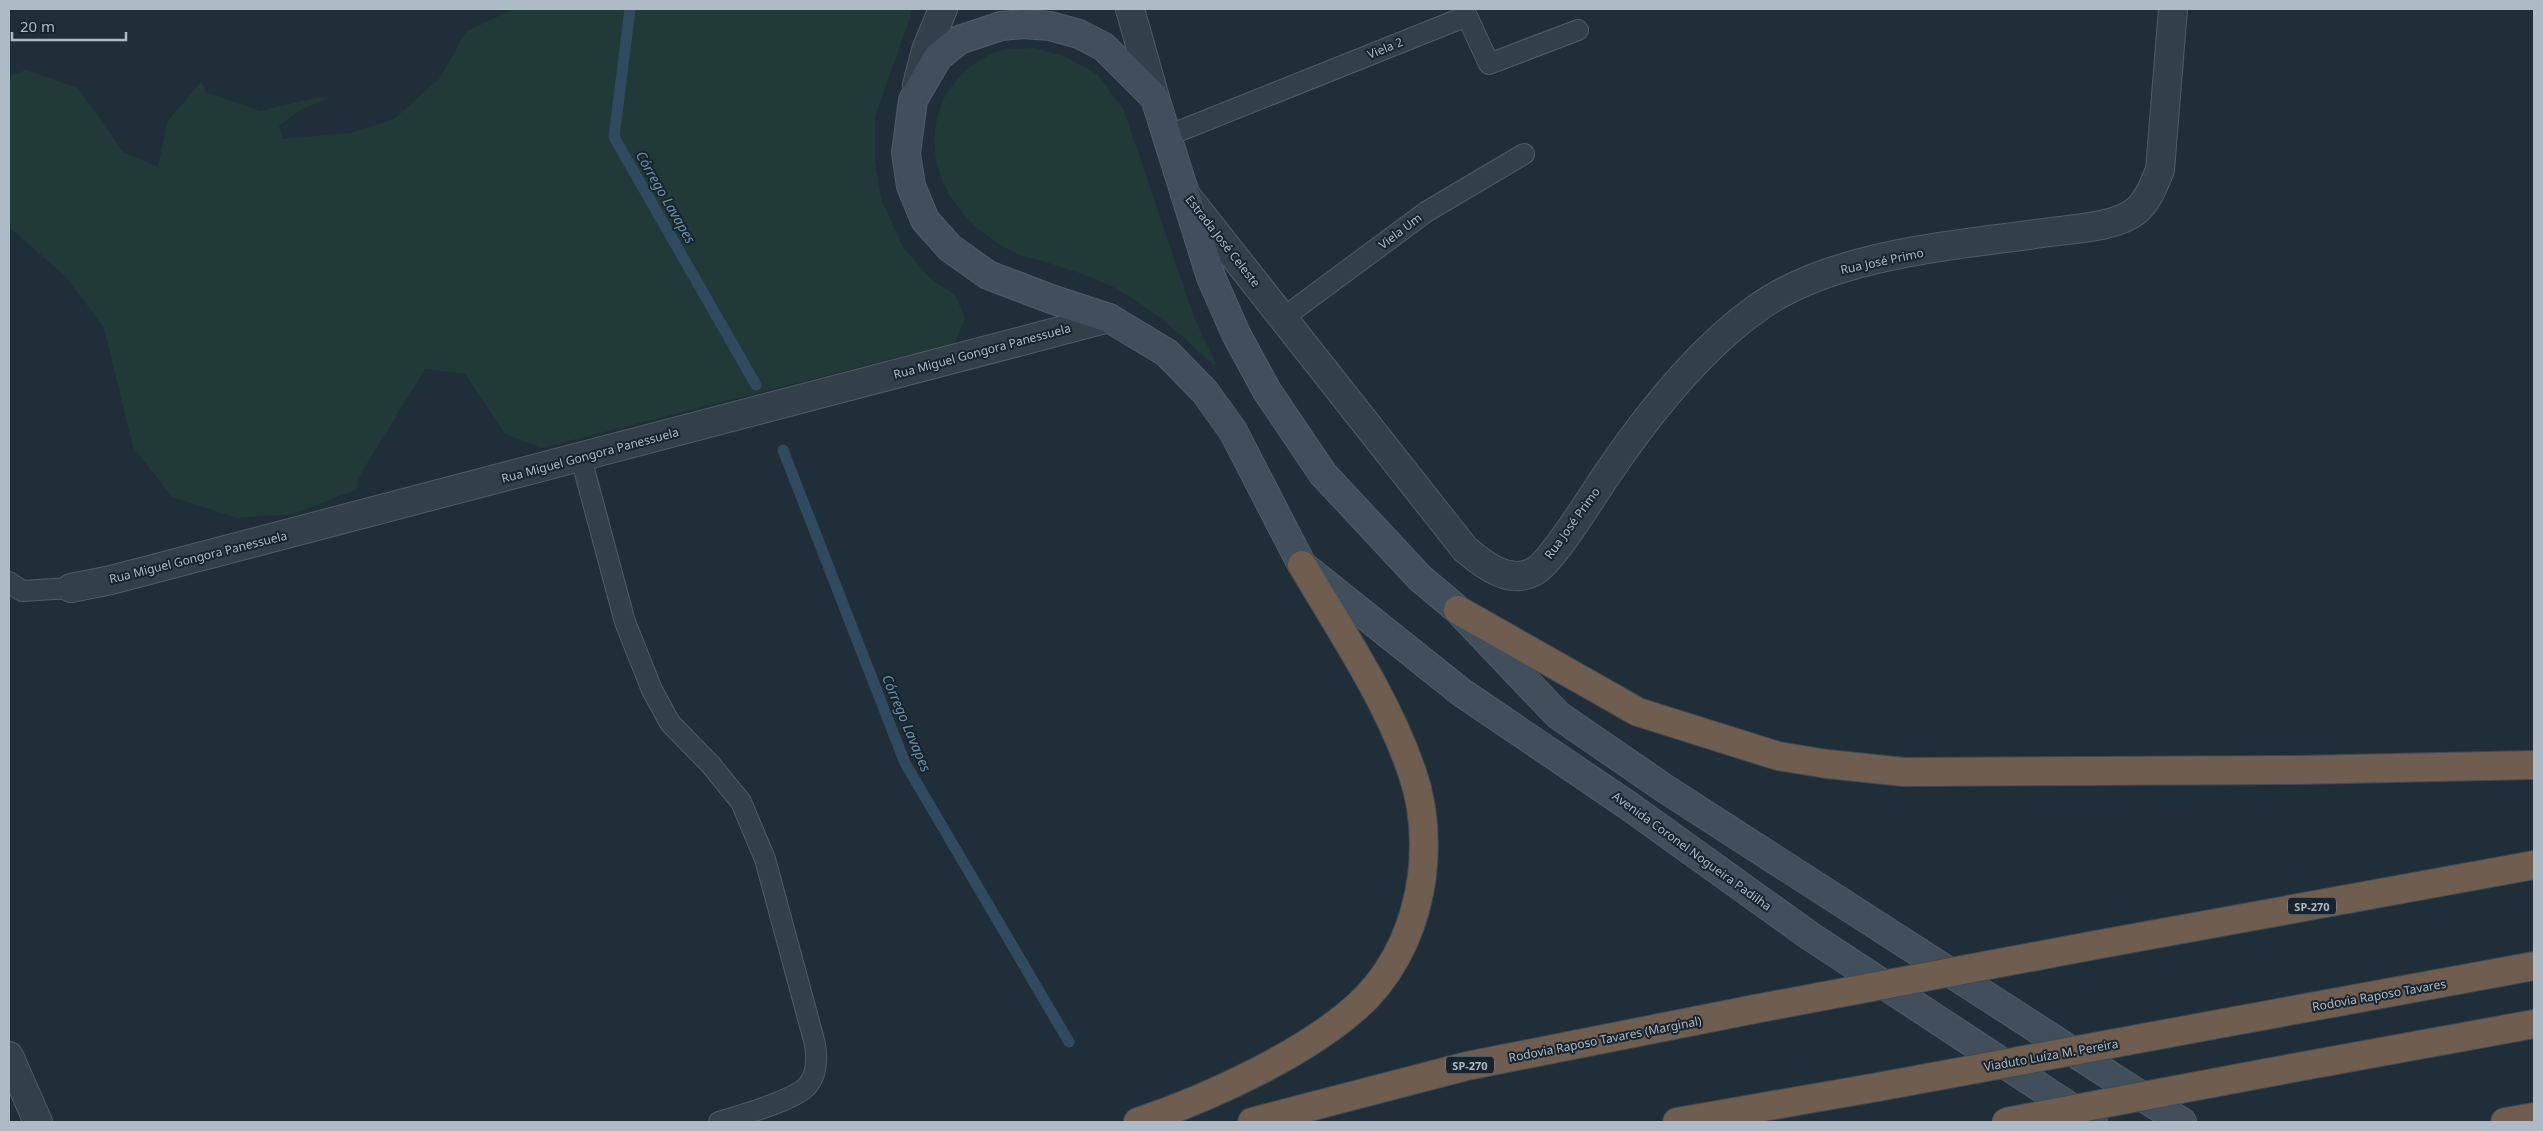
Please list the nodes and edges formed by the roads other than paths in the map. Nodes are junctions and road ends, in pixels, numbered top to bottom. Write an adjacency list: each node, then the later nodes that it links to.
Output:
1 (1130, 9): 5 (street)
2 (2173, 9): 14 (street, Rua José Primo)
3 (943, 11): 6 (street)
4 (1578, 30): 7 (lane, Viela 2)
5 (1155, 98): 6 (main road); 7 (main road)
6 (913, 100): 10 (main road)
7 (1167, 136): 9 (main road)
8 (1524, 154): 11 (lane, Viela Um)
9 (1184, 192): 11 (street, Estrada José Celeste); 17 (main road, Estrada José Celeste)
10 (1109, 318): 12 (street, Rua Miguel Gongora Panessuela); 13 (main road)
11 (1283, 318): 14 (street, Estrada José Celeste)
12 (581, 458): 16 (street, Rua Miguel Gongora Panessuela); 26 (lane)
13 (1302, 565): 27 (highway); 31 (main road, Avenida Coronel Nogueira Padilha)
14 (1518, 576)
15 (9, 582): 16 (lane)
16 (71, 588)
17 (1458, 610): 18 (highway); 32 (main road)
18 (2534, 765)
19 (2534, 865): 28 (highway, Rodovia Raposo Tavares (Marginal) / SP-270, bridge)
20 (2534, 966): 21 (highway, Rodovia Raposo Tavares)
21 (2224, 1023): 29 (highway, Viaduto Luíza M. Pereira, bridge)
22 (2534, 1024): 30 (highway, bridge)
23 (9, 1056): 25 (street)
24 (2534, 1117): 33 (highway)
25 (38, 1122)
26 (719, 1122)
27 (1138, 1122)
28 (1252, 1122)
29 (1676, 1122)
30 (2006, 1122)
31 (2093, 1122)
32 (2182, 1122)
33 (2505, 1122)

